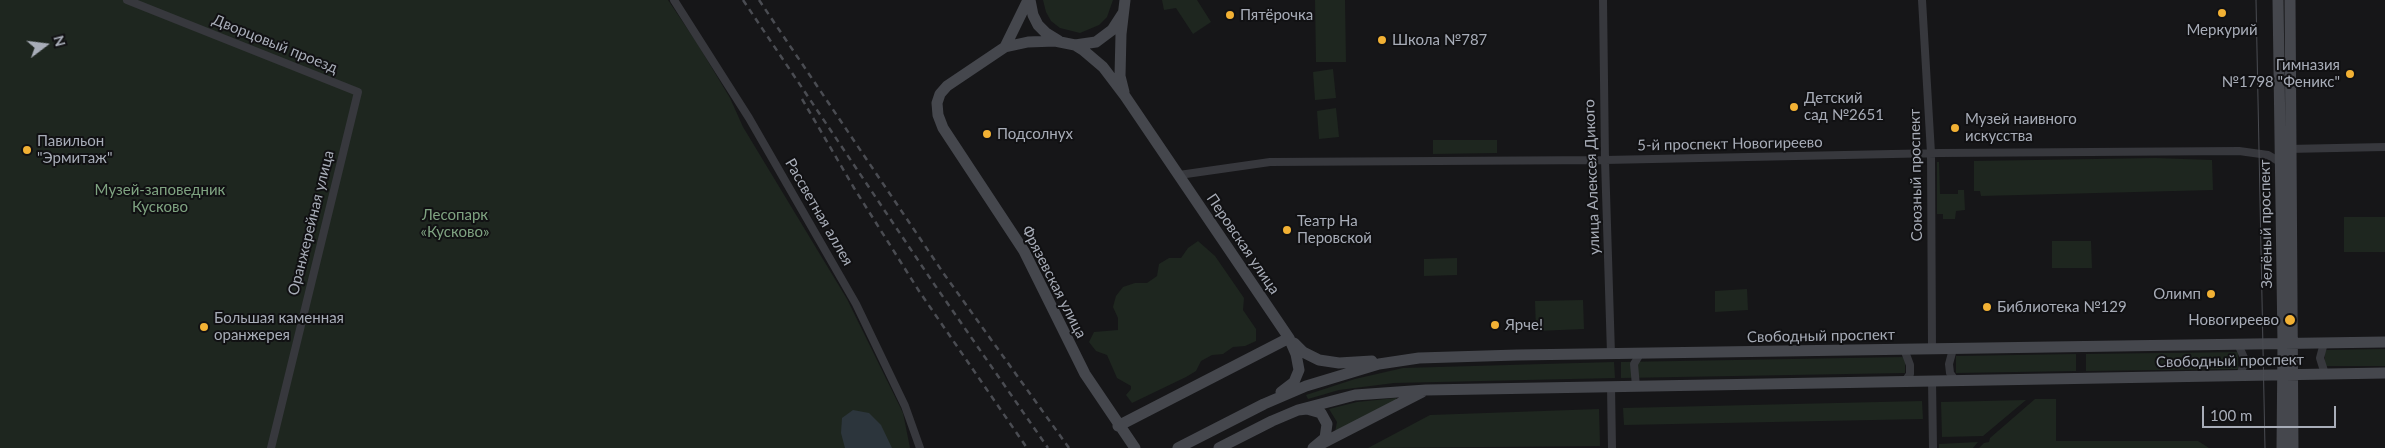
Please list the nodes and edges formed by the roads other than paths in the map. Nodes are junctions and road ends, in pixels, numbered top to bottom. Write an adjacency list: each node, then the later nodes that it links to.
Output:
1 (127, 0): 12 (street, Дворцовый проезд)
2 (674, 0): 46 (street, Рассветная аллея)
3 (1029, 0): 10 (main road, Перовская улица); 11 (main road)
4 (1126, 0): 9 (main road)
5 (1602, 0): 18 (street, улица Алексея Дикого)
6 (1922, 0): 17 (street, Союзный проспект)
7 (2278, 0): 15 (main road, Зелёный проспект)
8 (2290, 0): 16 (main road, Зелёный проспект)
9 (1123, 13): 10 (main road); 13 (main road)
10 (1070, 44): 11 (main road); 13 (main road, Перовская улица)
11 (1005, 47): 44 (main road, Фрязевская улица)
12 (358, 92): 45 (street, Оранжерейная улица)
13 (1125, 96): 20 (main road, Перовская улица)
14 (2385, 147): 16 (street)
15 (2280, 149): 16 (street); 19 (main road, Зелёный проспект)
16 (2292, 149): 25 (main road, Зелёный проспект)
17 (1931, 154): 18 (street, 5-й проспект Новогиреево); 19 (street, 5-й проспект Новогиреево); 26 (street, Союзный проспект)
18 (1604, 160): 20 (street, 5-й проспект Новогиреево); 29 (street, улица Алексея Дикого)
19 (2280, 162): 25 (main road, Зелёный проспект)
20 (1179, 175): 21 (main road, Перовская улица)
21 (1289, 338): 31 (main road); 42 (main road, Перовская улица); 44 (main road)
22 (2385, 342): 23 (main road, Свободный проспект)
23 (2324, 343): 25 (main road, Свободный проспект); 33 (street)
24 (2238, 344): 25 (main road, Свободный проспект); 27 (main road, Свободный проспект); 35 (street)
25 (2288, 344): 34 (main road, Зелёный проспект)
26 (1932, 349): 27 (main road, Свободный проспект); 28 (main road, Свободный проспект)
27 (1954, 349): 37 (street)
28 (1904, 350): 30 (main road, Свободный проспект); 38 (street)
29 (1611, 354): 30 (main road, Свободный проспект); 31 (main road, Свободный проспект)
30 (1640, 354): 40 (street)
31 (1419, 358): 42 (main road, Свободный проспект)
32 (2385, 373): 33 (main road, Свободный проспект)
33 (2325, 374): 34 (main road, Свободный проспект)
34 (2289, 375): 35 (main road, Свободный проспект); 53 (main road, Зелёный проспект); 54 (main road, Зелёный проспект)
35 (2240, 376): 37 (main road, Свободный проспект)
36 (1932, 380): 37 (main road, Свободный проспект); 38 (main road, Свободный проспект); 52 (street)
37 (1956, 380)
38 (1905, 381): 40 (main road, Свободный проспект)
39 (1610, 386): 40 (main road, Свободный проспект); 41 (main road, Свободный проспект); 51 (street)
40 (1636, 386)
41 (1426, 390): 43 (main road, Свободный проспект); 50 (main road)
42 (1264, 404): 48 (main road)
43 (1298, 410): 49 (main road, Свободный проспект); 50 (main road)
44 (1118, 426): 47 (main road, Фрязевская улица)
45 (271, 448)
46 (920, 448)
47 (1135, 448)
48 (1178, 448)
49 (1220, 448)
50 (1313, 448)
51 (1612, 448)
52 (1933, 448)
53 (2282, 448)
54 (2293, 448)

